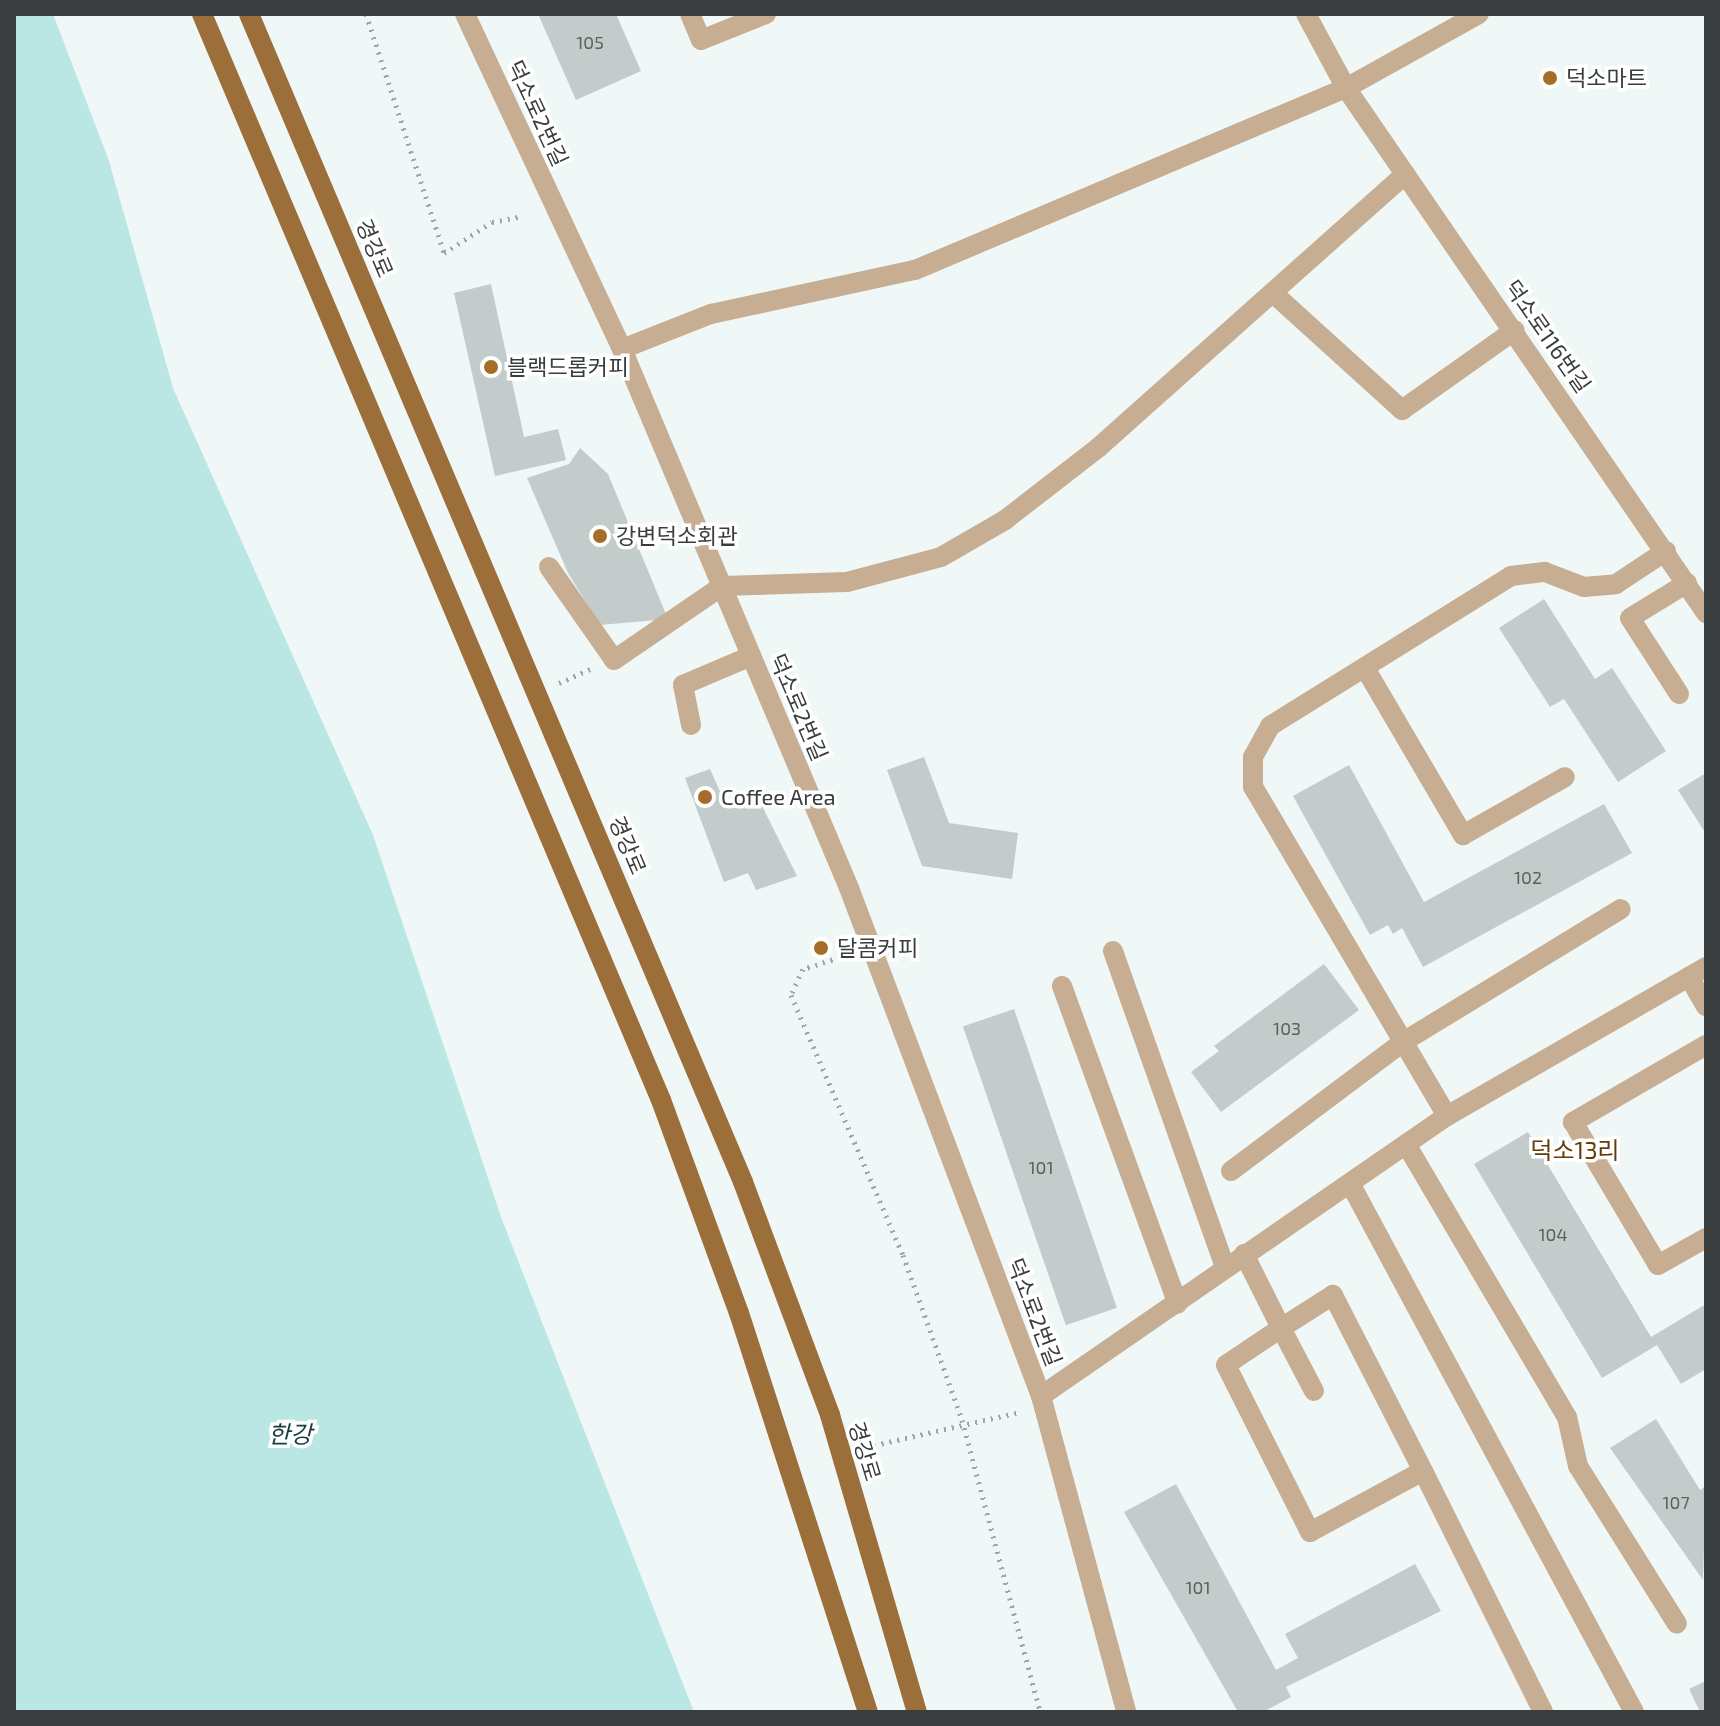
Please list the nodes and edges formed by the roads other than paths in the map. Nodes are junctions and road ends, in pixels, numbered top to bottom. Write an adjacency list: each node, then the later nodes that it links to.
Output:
1 (202, 14): 43 (main road)
2 (249, 14): 44 (main road, 경강로, bridge)
3 (465, 14): 12 (street, 덕소로2번길)
4 (690, 14): 5 (street)
5 (766, 14)
6 (1306, 14): 8 (street, 덕소로116번길)
7 (1479, 14): 8 (street)
8 (1346, 88): 9 (street, 덕소로116번길); 12 (street)
9 (1405, 174): 10 (street); 11 (street, 덕소로116번길)
10 (1274, 294): 11 (street); 16 (street)
11 (1515, 330): 13 (street, 덕소로116번길)
12 (622, 349): 16 (street, 덕소로2번길)
13 (1666, 551): 15 (street, 덕소로116번길); 19 (street)
14 (549, 567): 16 (street)
15 (1687, 583): 17 (street, 덕소로116번길); 20 (street)
16 (722, 586): 18 (street, 덕소로2번길)
17 (1706, 613)
18 (751, 656): 21 (street); 40 (street, 덕소로2번길)
19 (1365, 668): 22 (street); 28 (street)
20 (1679, 694)
21 (691, 725)
22 (1565, 777)
23 (1621, 909): 28 (street)
24 (1113, 951): 36 (street)
25 (1697, 972): 27 (street); 30 (street)
26 (1062, 986): 37 (street)
27 (1706, 1007)
28 (1403, 1042): 30 (street); 32 (street)
29 (1706, 1045): 34 (street)
30 (1447, 1116): 31 (street)
31 (1406, 1144): 33 (street); 42 (street)
32 (1231, 1171)
33 (1351, 1185): 35 (street); 47 (street)
34 (1706, 1238)
35 (1244, 1254): 36 (street); 38 (street)
36 (1225, 1267): 37 (street)
37 (1178, 1304): 40 (street)
38 (1281, 1328): 39 (street); 41 (street); 41 (street)
39 (1314, 1391)
40 (1043, 1404): 45 (street, 덕소로2번길)
41 (1423, 1471): 46 (street)
42 (1677, 1624)
43 (868, 1712)
44 (917, 1712)
45 (1126, 1712)
46 (1543, 1712)
47 (1634, 1712)

